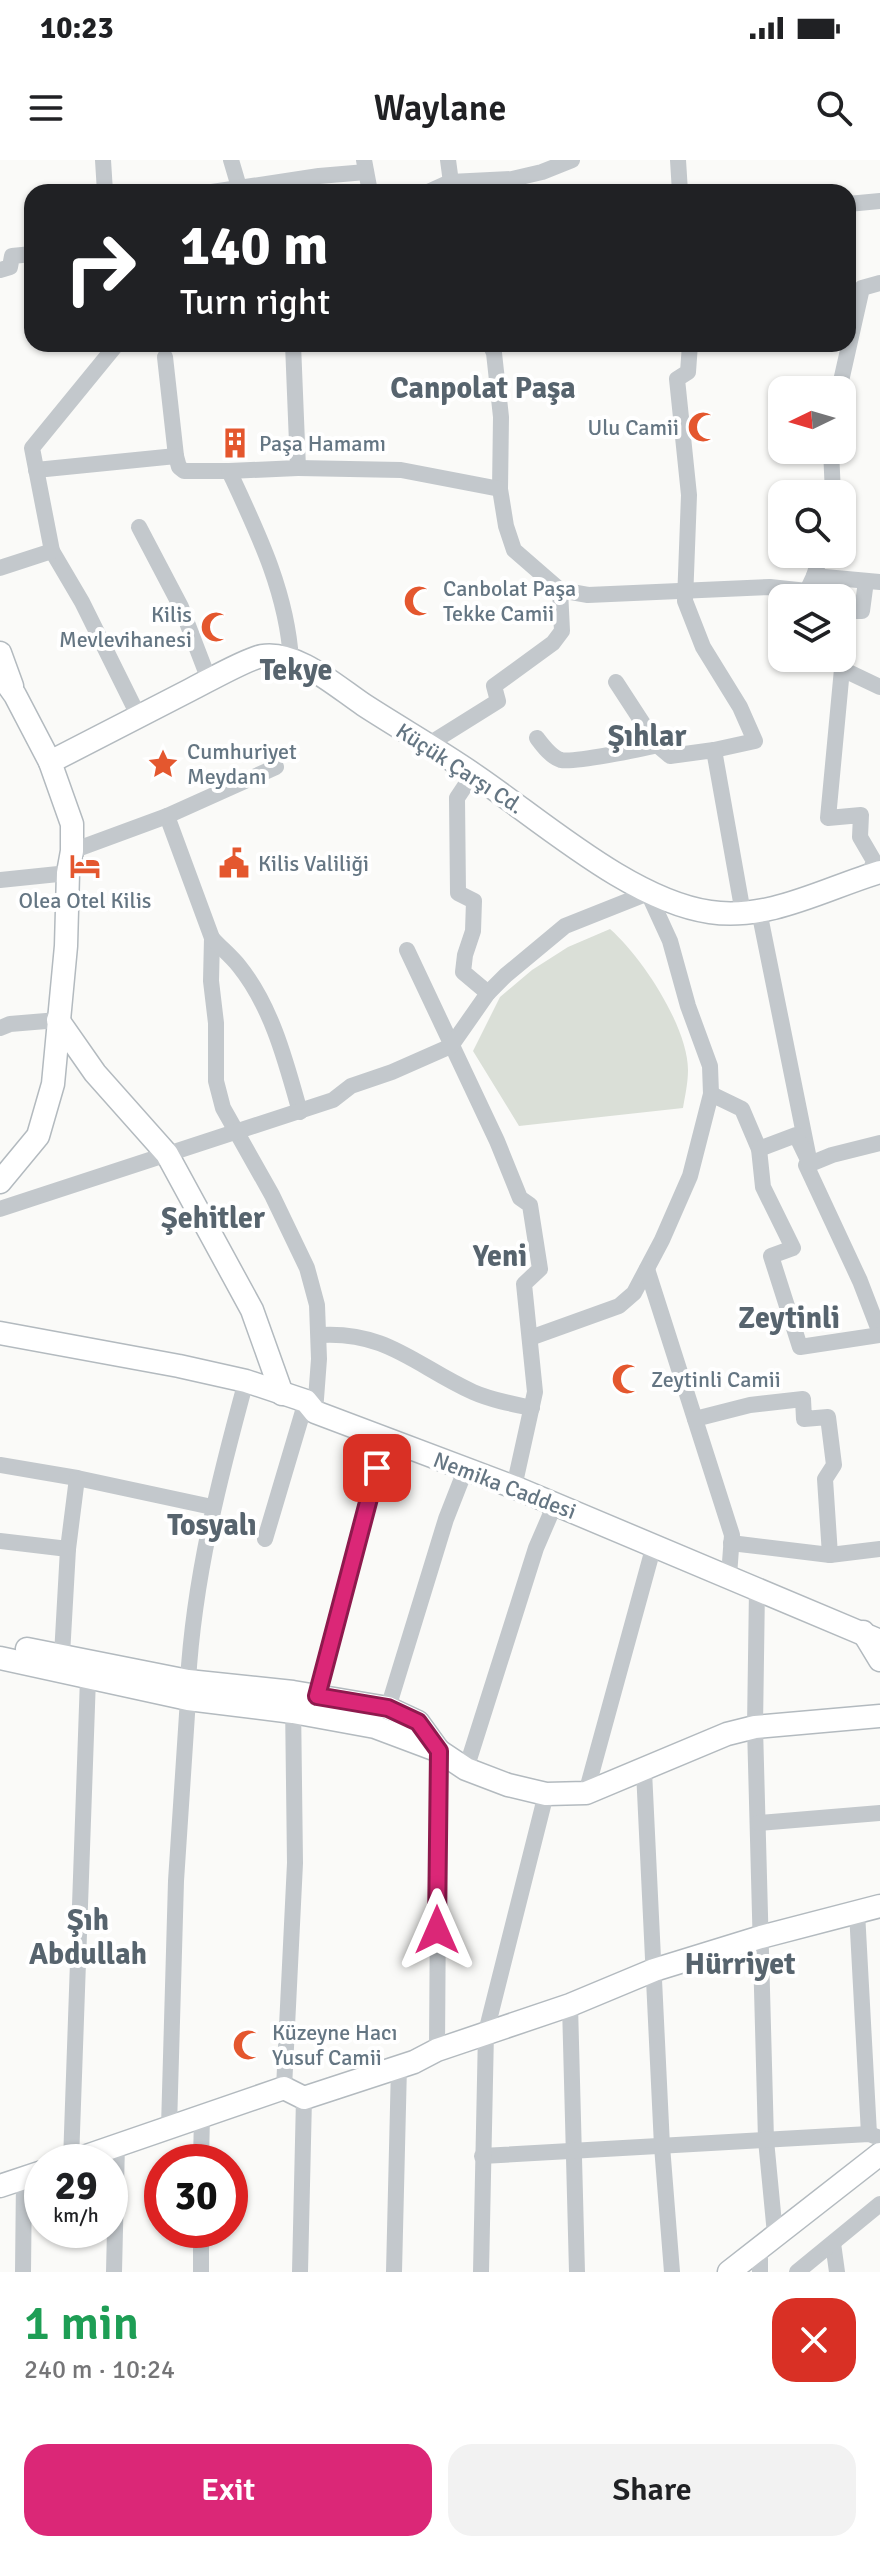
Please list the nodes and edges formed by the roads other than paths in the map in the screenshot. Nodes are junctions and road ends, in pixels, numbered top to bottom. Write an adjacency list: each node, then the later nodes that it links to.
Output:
1 (103, 160): 8 (street)
2 (231, 160): 9 (street)
3 (448, 160): 11 (street)
4 (572, 160): 7 (street)
5 (678, 160): 13 (street)
6 (365, 166): 10 (street)
7 (541, 166): 12 (street)
8 (104, 184)
9 (244, 184)
10 (278, 184)
11 (451, 184)
12 (474, 184)
13 (680, 184)
14 (880, 201): 15 (street)
15 (856, 203)
16 (24, 255): 17 (street)
17 (0, 270)
18 (880, 283): 19 (street)
19 (856, 315)
20 (110, 352): 29 (street)
21 (293, 352): 28 (street)
22 (494, 352): 31 (street)
23 (689, 352): 39 (street)
24 (848, 352): 26 (street)
25 (165, 357): 27 (street)
26 (842, 376)
27 (176, 456): 29 (street); 30 (street)
28 (298, 468): 30 (street); 31 (street)
29 (36, 470): 33 (street)
30 (229, 471): 42 (street)
31 (500, 489): 38 (street)
32 (139, 527): 46 (street)
33 (52, 551): 34 (street); 50 (street)
34 (0, 568)
35 (817, 568): 36 (street)
36 (814, 576): 37 (street); 39 (street)
37 (873, 582): 40 (street)
38 (560, 590): 39 (street); 53 (street)
39 (686, 590): 54 (street)
40 (856, 611)
41 (0, 653): 49 (street)
42 (291, 660): 46 (street, Küçük Çarşı Cd.); 53 (street, Küçük Çarşı Cd.)
43 (840, 672): 60 (street)
44 (855, 672): 48 (street)
45 (0, 674): 49 (street)
46 (209, 680): 50 (street, Küçük Çarşı Cd.)
47 (616, 682): 52 (street)
48 (880, 687)
49 (7, 699): 55 (street)
50 (139, 717): 55 (street, Küçük Çarşı Cd.)
51 (537, 738): 52 (street)
52 (657, 745): 54 (street)
53 (426, 746): 57 (street, Küçük Çarşı Cd.)
54 (714, 750): 63 (street)
55 (50, 762): 59 (street)
56 (276, 767): 58 (street)
57 (473, 774): 62 (street, Küçük Çarşı Cd.); 66 (street)
58 (167, 816): 59 (street); 64 (street)
59 (70, 862): 61 (street); 67 (street)
60 (875, 873): 63 (street, Küçük Çarşı Cd.)
61 (0, 880)
62 (648, 893): 63 (street, Küçük Çarşı Cd.); 66 (street); 70 (street)
63 (751, 912): 76 (street)
64 (212, 938): 71 (street); 72 (street)
65 (407, 950): 69 (street)
66 (488, 993): 69 (street)
67 (58, 1020): 68 (street); 75 (street); 77 (street)
68 (0, 1028)
69 (451, 1046): 71 (street); 83 (street)
70 (711, 1094): 74 (street); 79 (street)
71 (300, 1112): 72 (street)
72 (235, 1133): 75 (street); 82 (street)
73 (880, 1143): 76 (street)
74 (759, 1149): 76 (street); 81 (street)
75 (167, 1154): 78 (street); 85 (street)
76 (810, 1164): 81 (street)
77 (0, 1182)
78 (0, 1209)
79 (647, 1269): 83 (street); 88 (street)
80 (0, 1333): 84 (street, Nemika Caddesi)
81 (880, 1334)
82 (320, 1335): 86 (street); 87 (street)
83 (530, 1338): 87 (street)
84 (246, 1381): 85 (street, Nemika Caddesi); 95 (street)
85 (282, 1394): 86 (street, Nemika Caddesi)
86 (311, 1406): 89 (street, Nemika Caddesi); 96 (street)
87 (532, 1408): 93 (street)
88 (695, 1419): 98 (street); 102 (street)
89 (384, 1440): 91 (street, Nemika Caddesi); 112 (street)
90 (0, 1465): 92 (street)
91 (466, 1468): 93 (street, Nemika Caddesi); 113 (street)
92 (77, 1478): 95 (street); 100 (street)
93 (514, 1487): 94 (street, Nemika Caddesi)
94 (555, 1504): 99 (street, Nemika Caddesi); 117 (street)
95 (212, 1507): 111 (street)
96 (265, 1539)
97 (0, 1541): 100 (street)
98 (731, 1543): 102 (street); 103 (street)
99 (654, 1545): 103 (street, Nemika Caddesi); 119 (street)
100 (68, 1549): 107 (street)
101 (880, 1549): 102 (street)
102 (830, 1555)
103 (729, 1576): 104 (street, Nemika Caddesi)
104 (757, 1588): 105 (street, Nemika Caddesi); 115 (street)
105 (872, 1636): 109 (street)
106 (0, 1644): 107 (street)
107 (62, 1655): 111 (street)
108 (0, 1658): 110 (street)
109 (880, 1660)
110 (88, 1678): 111 (street); 137 (street)
111 (188, 1690): 112 (street); 134 (street)
112 (303, 1704): 113 (street); 116 (street); 131 (street)
113 (388, 1708): 116 (street)
114 (880, 1716): 115 (street)
115 (755, 1727): 118 (street); 122 (street)
116 (439, 1751): 117 (street); 129 (street)
117 (466, 1769): 120 (street)
118 (644, 1771): 119 (street); 126 (street)
119 (586, 1793): 120 (street)
120 (546, 1794): 128 (street)
121 (880, 1813): 122 (street)
122 (758, 1823): 125 (street)
123 (880, 1906): 124 (street)
124 (857, 1912): 125 (street); 136 (street)
125 (761, 1937): 126 (street); 135 (street)
126 (654, 1970): 127 (street); 140 (street)
127 (570, 2005): 128 (street); 141 (street)
128 (486, 2032): 129 (street); 142 (street)
129 (437, 2050): 130 (street)
130 (399, 2066): 132 (street); 155 (street)
131 (284, 2088): 132 (street); 133 (street)
132 (304, 2098): 154 (street)
133 (202, 2115): 134 (street); 139 (street)
134 (169, 2127): 138 (street)
135 (766, 2140): 136 (street); 140 (street); 146 (street)
136 (876, 2142): 146 (street)
137 (71, 2144)
138 (117, 2144)
139 (201, 2144)
140 (662, 2146): 141 (street); 158 (street)
141 (575, 2151): 142 (street); 157 (street)
142 (482, 2156): 156 (street)
143 (24, 2178): 144 (street)
144 (0, 2186)
145 (880, 2204): 147 (street)
146 (767, 2240): 159 (street); 160 (street)
147 (833, 2243): 161 (street); 162 (street)
148 (25, 2248): 151 (street)
149 (115, 2248): 152 (street)
150 (201, 2248): 153 (street)
151 (23, 2272)
152 (114, 2272)
153 (201, 2272)
154 (300, 2272)
155 (394, 2272)
156 (481, 2272)
157 (577, 2272)
158 (672, 2272)
159 (729, 2272)
160 (760, 2272)
161 (797, 2272)
162 (837, 2272)

